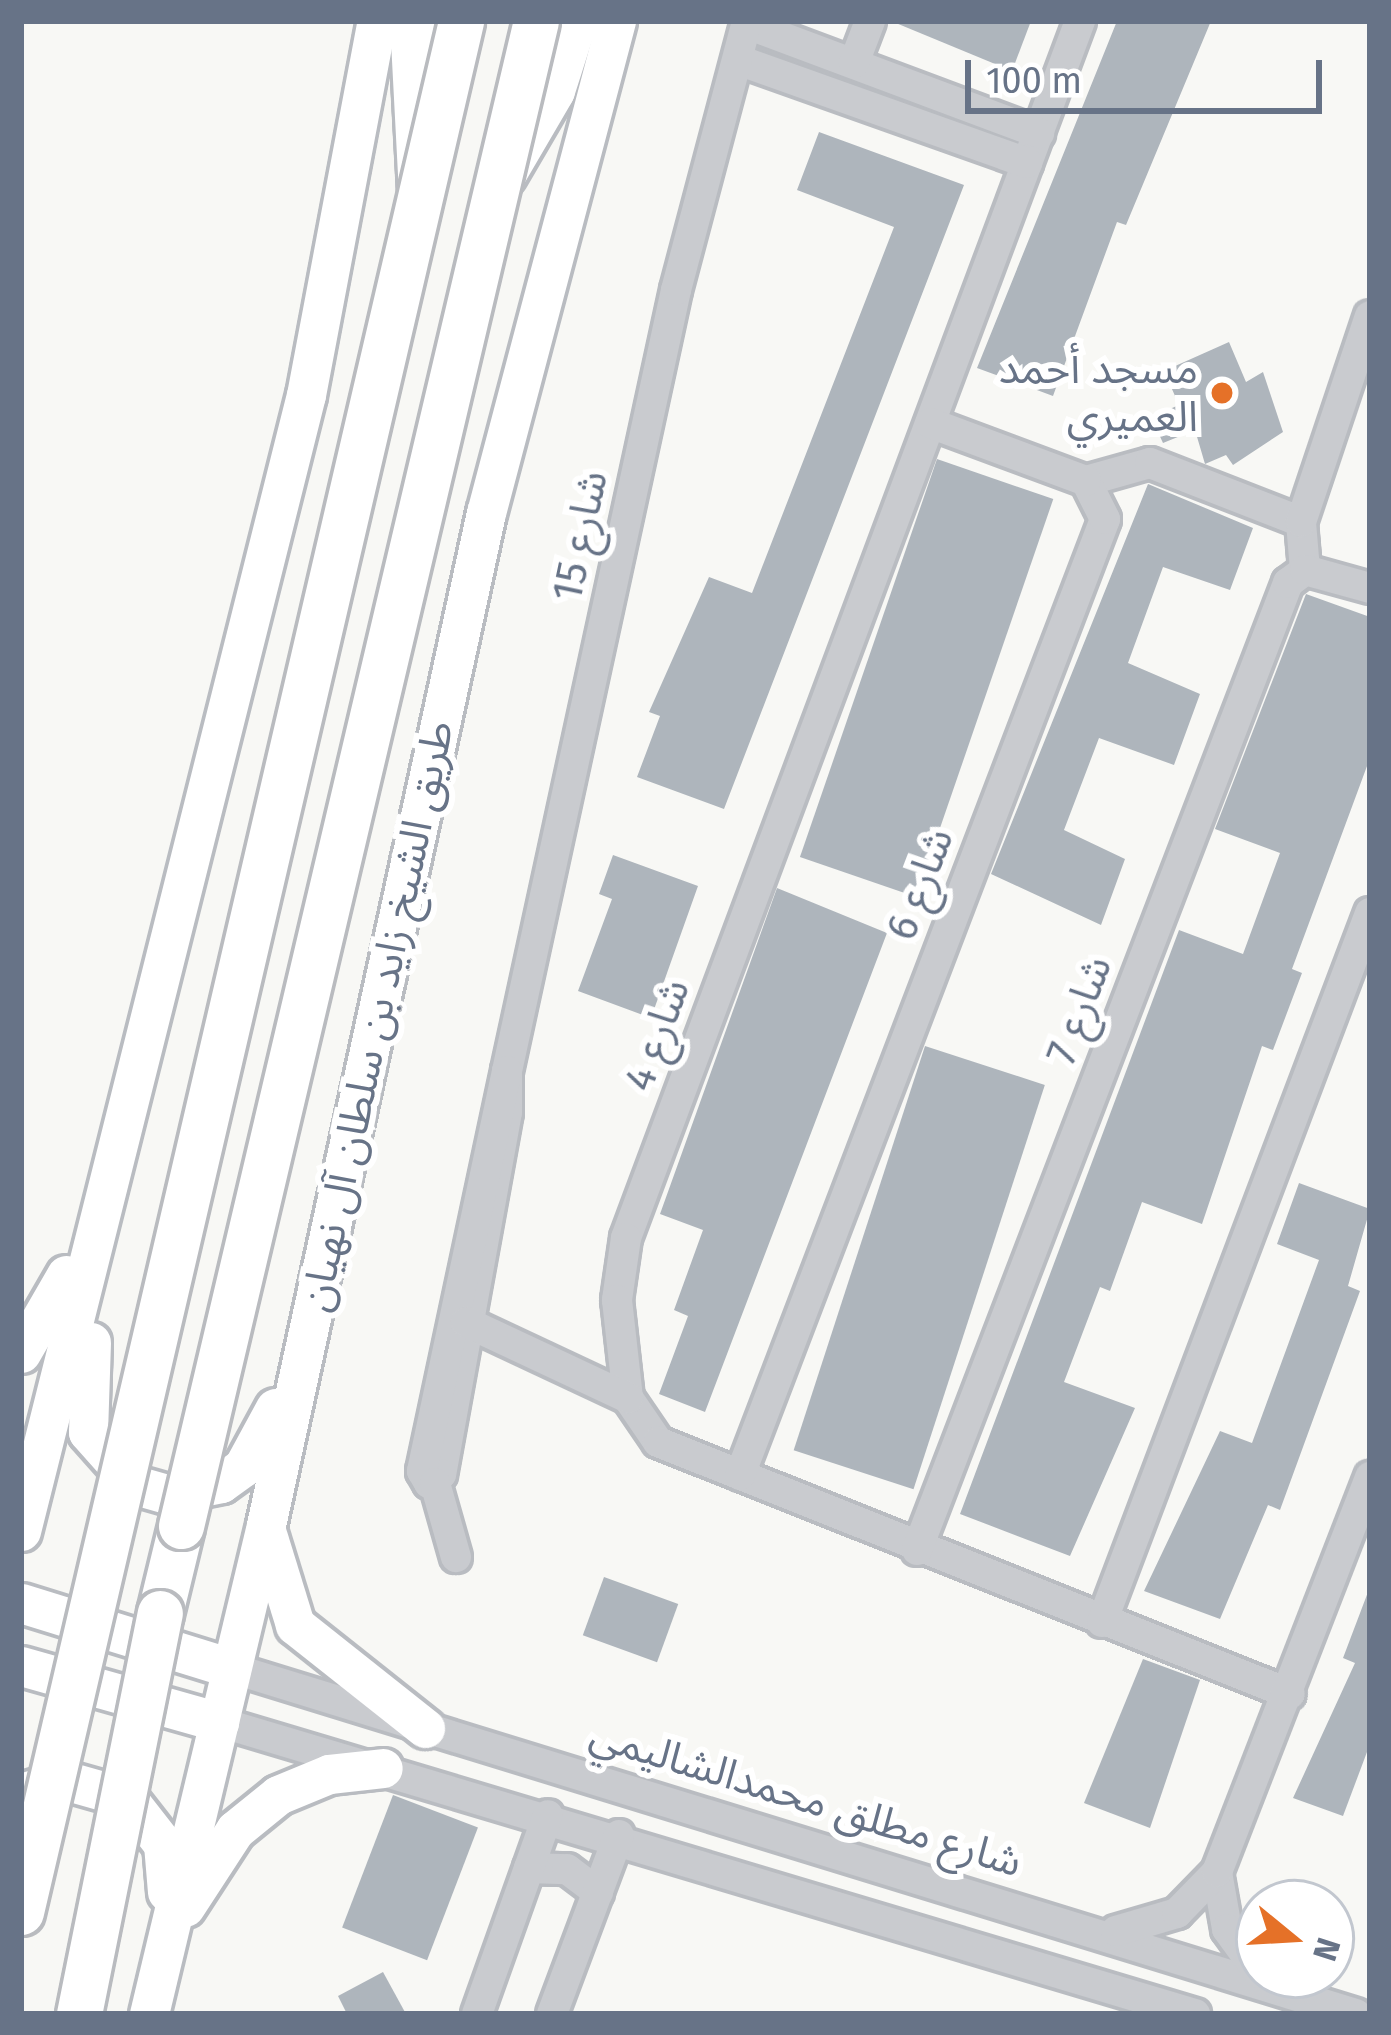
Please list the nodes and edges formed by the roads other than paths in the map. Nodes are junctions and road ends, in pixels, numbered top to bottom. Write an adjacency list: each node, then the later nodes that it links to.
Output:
1 (377, 21): 24 (main road)
2 (412, 21): 15 (highway, bridge)
3 (461, 21): 15 (highway, bridge)
4 (536, 21): 14 (highway, طريق الشيخ زايد بن سلطان آل نهيان, bridge)
5 (574, 21): 14 (highway)
6 (616, 21): 25 (main road, طريق الشيخ زايد بن سلطان آل نهيان)
7 (870, 21): 11 (street)
8 (1080, 21): 12 (street, شارع 4)
9 (747, 22): 10 (street, شارع 15); 11 (street)
10 (738, 60): 13 (street); 23 (street, شارع 15)
11 (854, 63): 12 (street)
12 (1039, 133): 13 (street, شارع 4)
13 (1027, 163): 17 (street, شارع 4)
14 (501, 176): 59 (highway, طريق الشيخ زايد بن سلطان آل نهيان, bridge)
15 (422, 193): 53 (highway, bridge)
16 (1370, 316): 19 (street)
17 (930, 423): 18 (street); 29 (street, شارع 4)
18 (1086, 482): 19 (street); 30 (street, شارع 6)
19 (1301, 522): 20 (street)
20 (1305, 569): 21 (street); 35 (street, شارع 7)
21 (1370, 588)
22 (1370, 913): 38 (street)
23 (507, 1071): 27 (street, شارع 15); 32 (street, شارع 15)
24 (142, 1077): 25 (main road); 26 (main road)
25 (356, 1110): 33 (main road, طريق الشيخ زايد بن سلطان آل نهيان)
26 (97, 1210): 28 (main road); 34 (main road)
27 (466, 1322): 29 (street); 32 (street, شارع 15)
28 (21, 1353)
29 (628, 1398): 30 (street)
30 (740, 1474): 35 (street)
31 (1370, 1477): 41 (street)
32 (435, 1483): 36 (street)
33 (266, 1526): 40 (main road, طريق الشيخ زايد بن سلطان آل نهيان); 43 (main road)
34 (21, 1531)
35 (916, 1550): 38 (street)
36 (456, 1557)
37 (21, 1603): 40 (main road)
38 (1102, 1622): 41 (street)
39 (21, 1666): 42 (main road)
40 (231, 1668): 42 (main road, طريق الشيخ زايد بن سلطان آل نهيان); 43 (street, شارع مطلق محمدالشاليمي)
41 (1290, 1694): 50 (street)
42 (219, 1722): 44 (street); 54 (main road, طريق الشيخ زايد بن سلطان آل نهيان)
43 (425, 1728): 48 (street, شارع مطلق محمدالشاليمي)
44 (383, 1768): 46 (street); 54 (main road)
45 (21, 1793): 60 (main road)
46 (548, 1815): 47 (street); 49 (street)
47 (619, 1835): 51 (street); 52 (street)
48 (873, 1861): 52 (street); 55 (street, شارع مطلق محمدالشاليمي)
49 (529, 1868): 51 (street); 61 (street)
50 (1217, 1872): 55 (street); 56 (street)
51 (598, 1892): 62 (street)
52 (856, 1906): 63 (street)
53 (21, 1912)
54 (169, 1932): 60 (main road, طريق الشيخ زايد بن سلطان آل نهيان)
55 (1111, 1932): 57 (street, شارع مطلق محمدالشاليمي)
56 (1235, 1939)
57 (1235, 1968)
58 (1319, 1999): 64 (street, شارع مطلق محمدالشاليمي)
59 (79, 2014)
60 (144, 2014)
61 (477, 2014)
62 (552, 2014)
63 (1195, 2014)
64 (1356, 2014)

